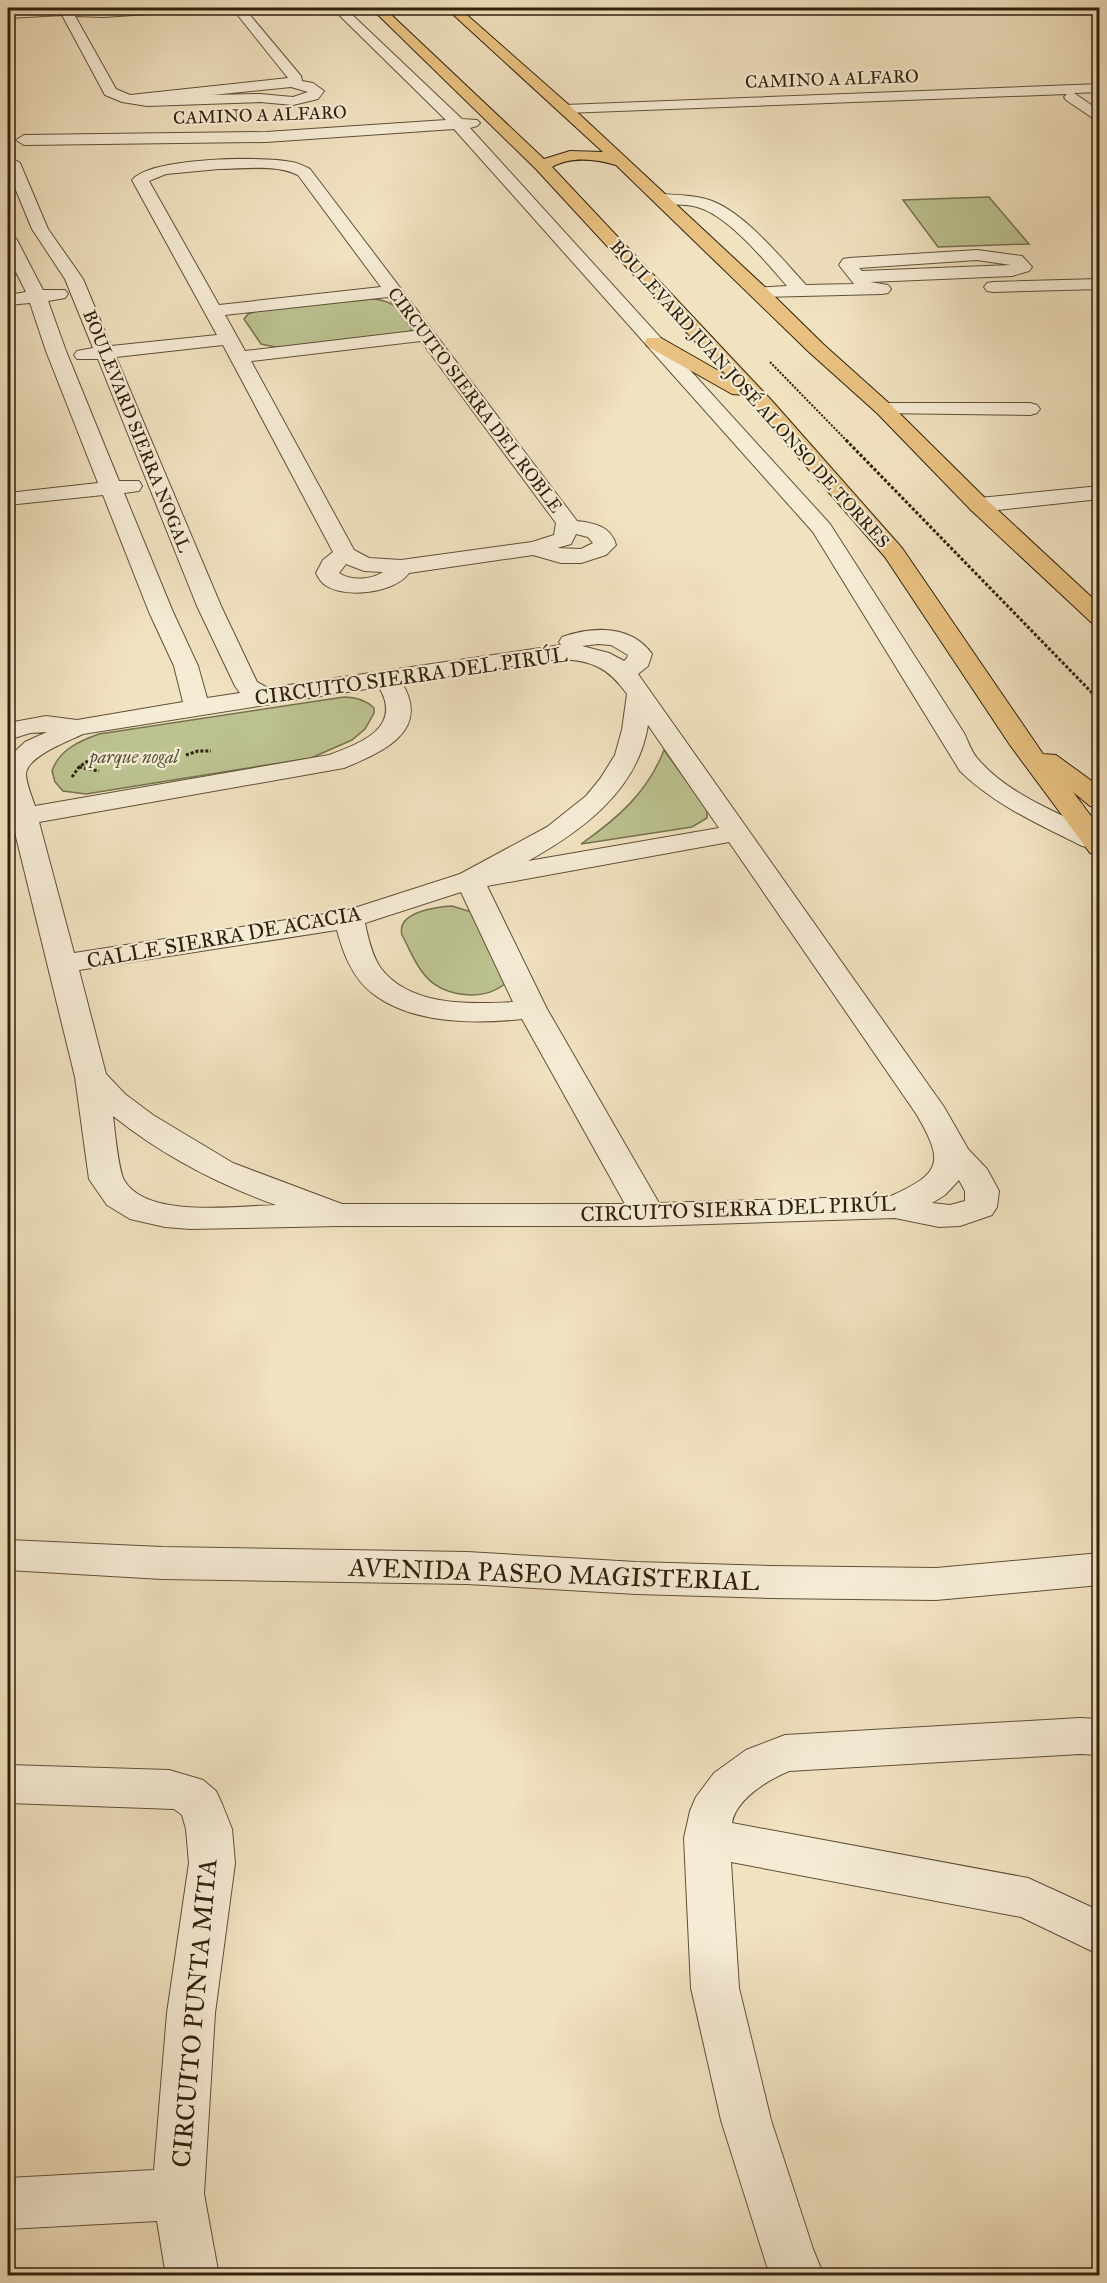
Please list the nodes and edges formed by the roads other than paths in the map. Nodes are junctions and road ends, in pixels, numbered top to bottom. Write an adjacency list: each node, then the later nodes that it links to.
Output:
1 (180, 8): 6 (street)
2 (238, 8): 8 (street)
3 (338, 8): 16 (street)
4 (376, 8): 14 (main road, BOULEVARD JUAN JOSÉ ALONSO DE TORRES)
5 (452, 8): 13 (main road)
6 (65, 10): 7 (street); 12 (street)
7 (8, 14)
8 (291, 83): 12 (street); 12 (street)
9 (1100, 88): 13 (street, CAMINO A ALFARO)
10 (1100, 96): 11 (street)
11 (1071, 97): 13 (street); 15 (street)
12 (133, 99)
13 (569, 112): 18 (main road)
14 (493, 118): 16 (street, CAMINO A ALFARO); 19 (main road, BOULEVARD JUAN JOSÉ ALONSO DE TORRES)
15 (1100, 119)
16 (454, 120): 17 (street, CAMINO A ALFARO); 33 (street)
17 (17, 144): 25 (street, BOULEVARD SIERRA NOGAL)
18 (620, 162): 19 (main road); 20 (main road)
19 (542, 166): 37 (main road, BOULEVARD JUAN JOSÉ ALONSO DE TORRES)
20 (661, 199): 28 (street); 29 (main road)
21 (8, 240): 26 (street)
22 (862, 283): 22 (street); 23 (street); 28 (street)
23 (1100, 284)
24 (8, 286): 26 (street)
25 (76, 286): 26 (street); 34 (street, BOULEVARD SIERRA NOGAL)
26 (35, 290): 30 (street); 35 (street)
27 (394, 291): 31 (street); 31 (street, CIRCUITO SIERRA DEL ROBLE); 32 (street, CIRCUITO SIERRA DEL ROBLE)
28 (801, 291): 29 (street)
29 (760, 292): 38 (main road)
30 (8, 300)
31 (220, 325): 34 (street); 36 (street, CIRCUITO SIERRA DEL ROBLE)
32 (428, 335): 36 (street); 46 (street, CIRCUITO SIERRA DEL ROBLE)
33 (654, 342): 37 (main road); 60 (street)
34 (102, 346): 35 (street); 40 (street, BOULEVARD SIERRA NOGAL)
35 (56, 351): 41 (street)
36 (239, 357): 47 (street, CIRCUITO SIERRA DEL ROBLE)
37 (766, 406): 55 (main road, BOULEVARD JUAN JOSÉ ALONSO DE TORRES)
38 (884, 409): 39 (street); 45 (main road)
39 (1030, 409)
40 (155, 474): 41 (street); 51 (street, BOULEVARD SIERRA NOGAL)
41 (108, 480): 42 (street); 44 (street); 52 (street)
42 (8, 483)
43 (1100, 492): 45 (street)
44 (8, 499)
45 (979, 505): 48 (main road)
46 (568, 527): 47 (street, CIRCUITO SIERRA DEL ROBLE); 47 (street)
47 (535, 548)
48 (1100, 618)
49 (386, 678): 50 (street, CIRCUITO SIERRA DEL PIRÚL); 51 (street, CIRCUITO SIERRA DEL PIRÚL); 58 (street)
50 (639, 695): 59 (street, CIRCUITO SIERRA DEL PIRÚL); 61 (street)
51 (263, 696): 52 (street, CIRCUITO SIERRA DEL PIRÚL)
52 (196, 707): 53 (street, CIRCUITO SIERRA DEL PIRÚL)
53 (76, 728): 54 (street); 56 (street, CIRCUITO SIERRA DEL PIRÚL)
54 (8, 732)
55 (1020, 740): 57 (main road); 60 (main road, BOULEVARD JUAN JOSÉ ALONSO DE TORRES)
56 (10, 771): 58 (street, CIRCUITO SIERRA DEL PIRÚL)
57 (1100, 800)
58 (24, 816): 63 (street, CIRCUITO SIERRA DEL PIRÚL)
59 (736, 833): 61 (street, CALLE SIERRA DE ACACIA); 66 (street, CIRCUITO SIERRA DEL PIRÚL)
60 (1096, 843)
61 (470, 880): 62 (street, CALLE SIERRA DE ACACIA); 64 (street)
62 (349, 919): 63 (street, CALLE SIERRA DE ACACIA); 64 (street)
63 (62, 964): 65 (street, CIRCUITO SIERRA DEL PIRÚL)
64 (532, 1009): 69 (street)
65 (91, 1077): 68 (street, CIRCUITO SIERRA DEL PIRÚL); 68 (street)
66 (952, 1152): 67 (street, CIRCUITO SIERRA DEL PIRÚL); 67 (street)
67 (895, 1207): 69 (street, CIRCUITO SIERRA DEL PIRÚL)
68 (339, 1215): 69 (street, CIRCUITO SIERRA DEL PIRÚL)
69 (648, 1215)
70 (8, 1555): 71 (street, AVENIDA PASEO MAGISTERIAL)
71 (1100, 1569)
72 (1100, 1737): 74 (street)
73 (8, 1785): 76 (street, CIRCUITO PUNTA MITA)
74 (706, 1838): 75 (street); 79 (street)
75 (1100, 1934)
76 (178, 2194): 77 (street); 78 (street, CIRCUITO PUNTA MITA)
77 (8, 2204)
78 (193, 2276)
79 (798, 2276)

